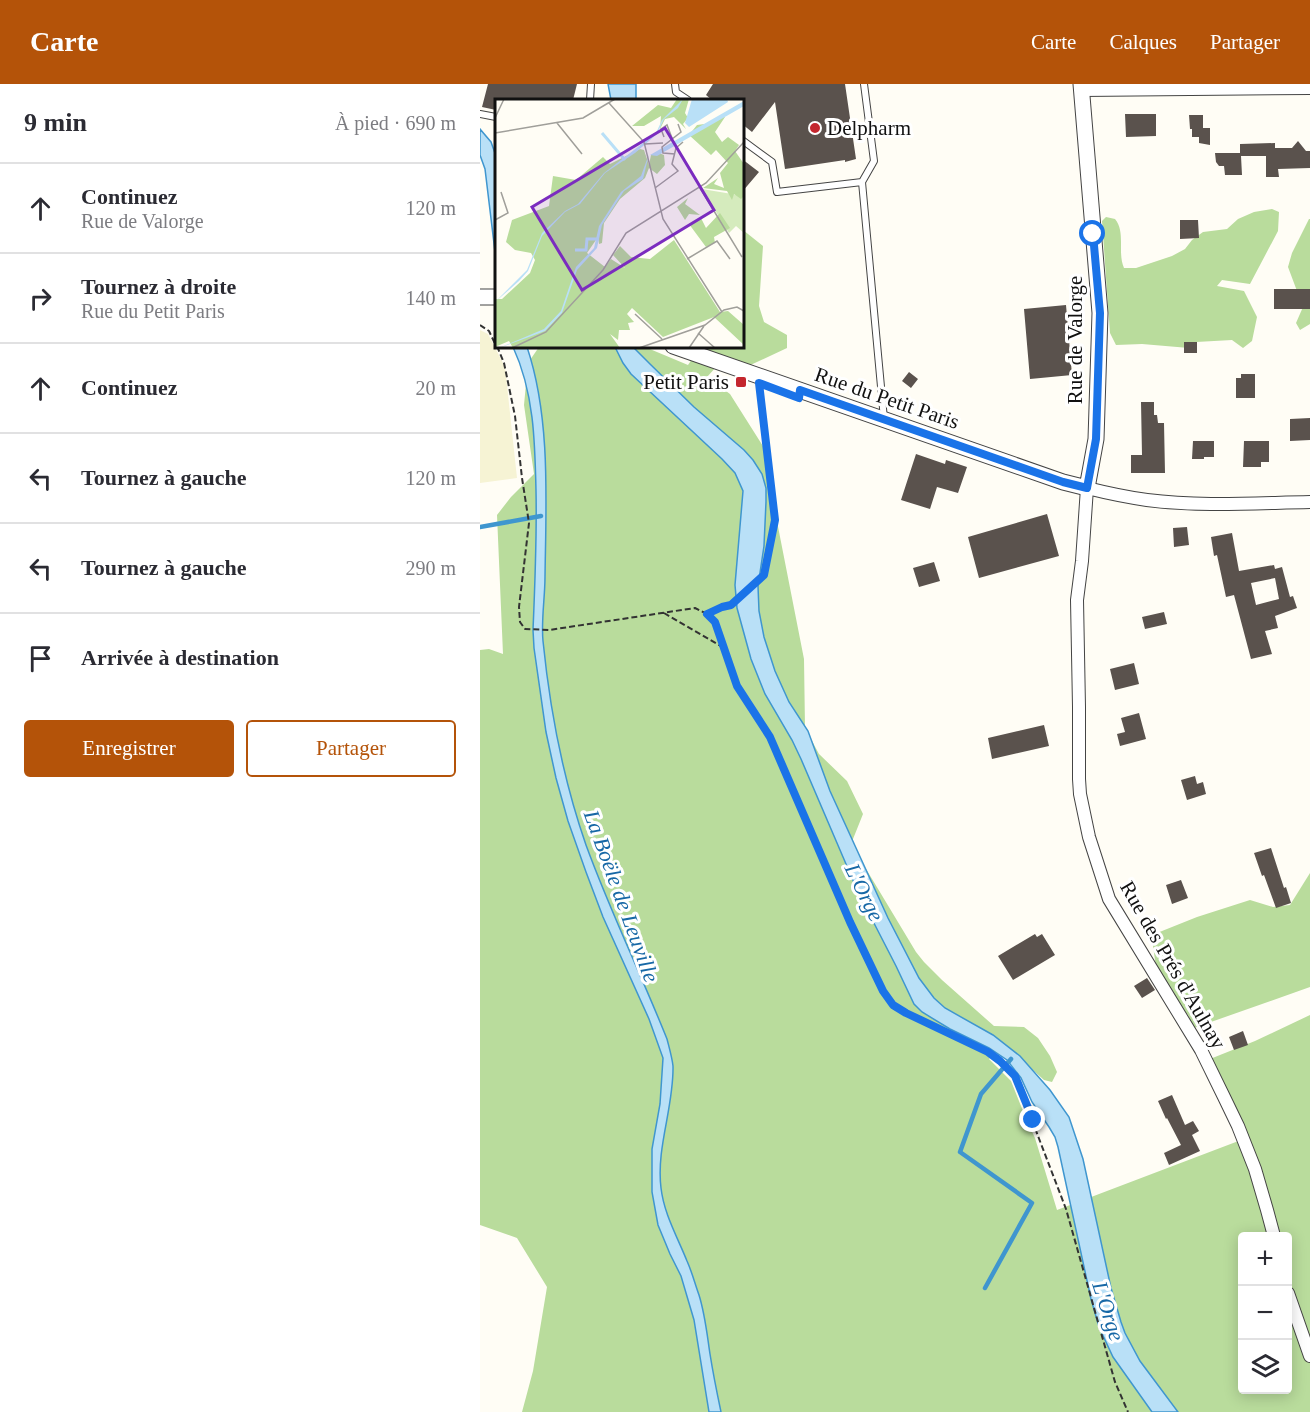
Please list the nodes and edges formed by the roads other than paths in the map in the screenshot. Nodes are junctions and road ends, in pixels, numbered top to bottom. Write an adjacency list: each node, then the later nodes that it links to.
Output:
1 (591, 84): 6 (lane)
2 (675, 84): 7 (lane)
3 (864, 84): 11 (lane)
4 (1081, 87): 5 (street); 14 (street, Rue de Valorge)
5 (1310, 88)
6 (590, 99)
7 (686, 99)
8 (480, 114): 9 (lane)
9 (495, 117)
10 (744, 141): 11 (lane)
11 (862, 182): 13 (lane)
12 (679, 348): 13 (street, Rue du Petit Paris)
13 (884, 420): 14 (street, Rue du Petit Paris)
14 (1087, 488): 15 (street); 16 (street, Rue des Prés d'Aulnay)
15 (1310, 502)
16 (1273, 1232)
17 (1292, 1307): 18 (street)
18 (1310, 1356)

